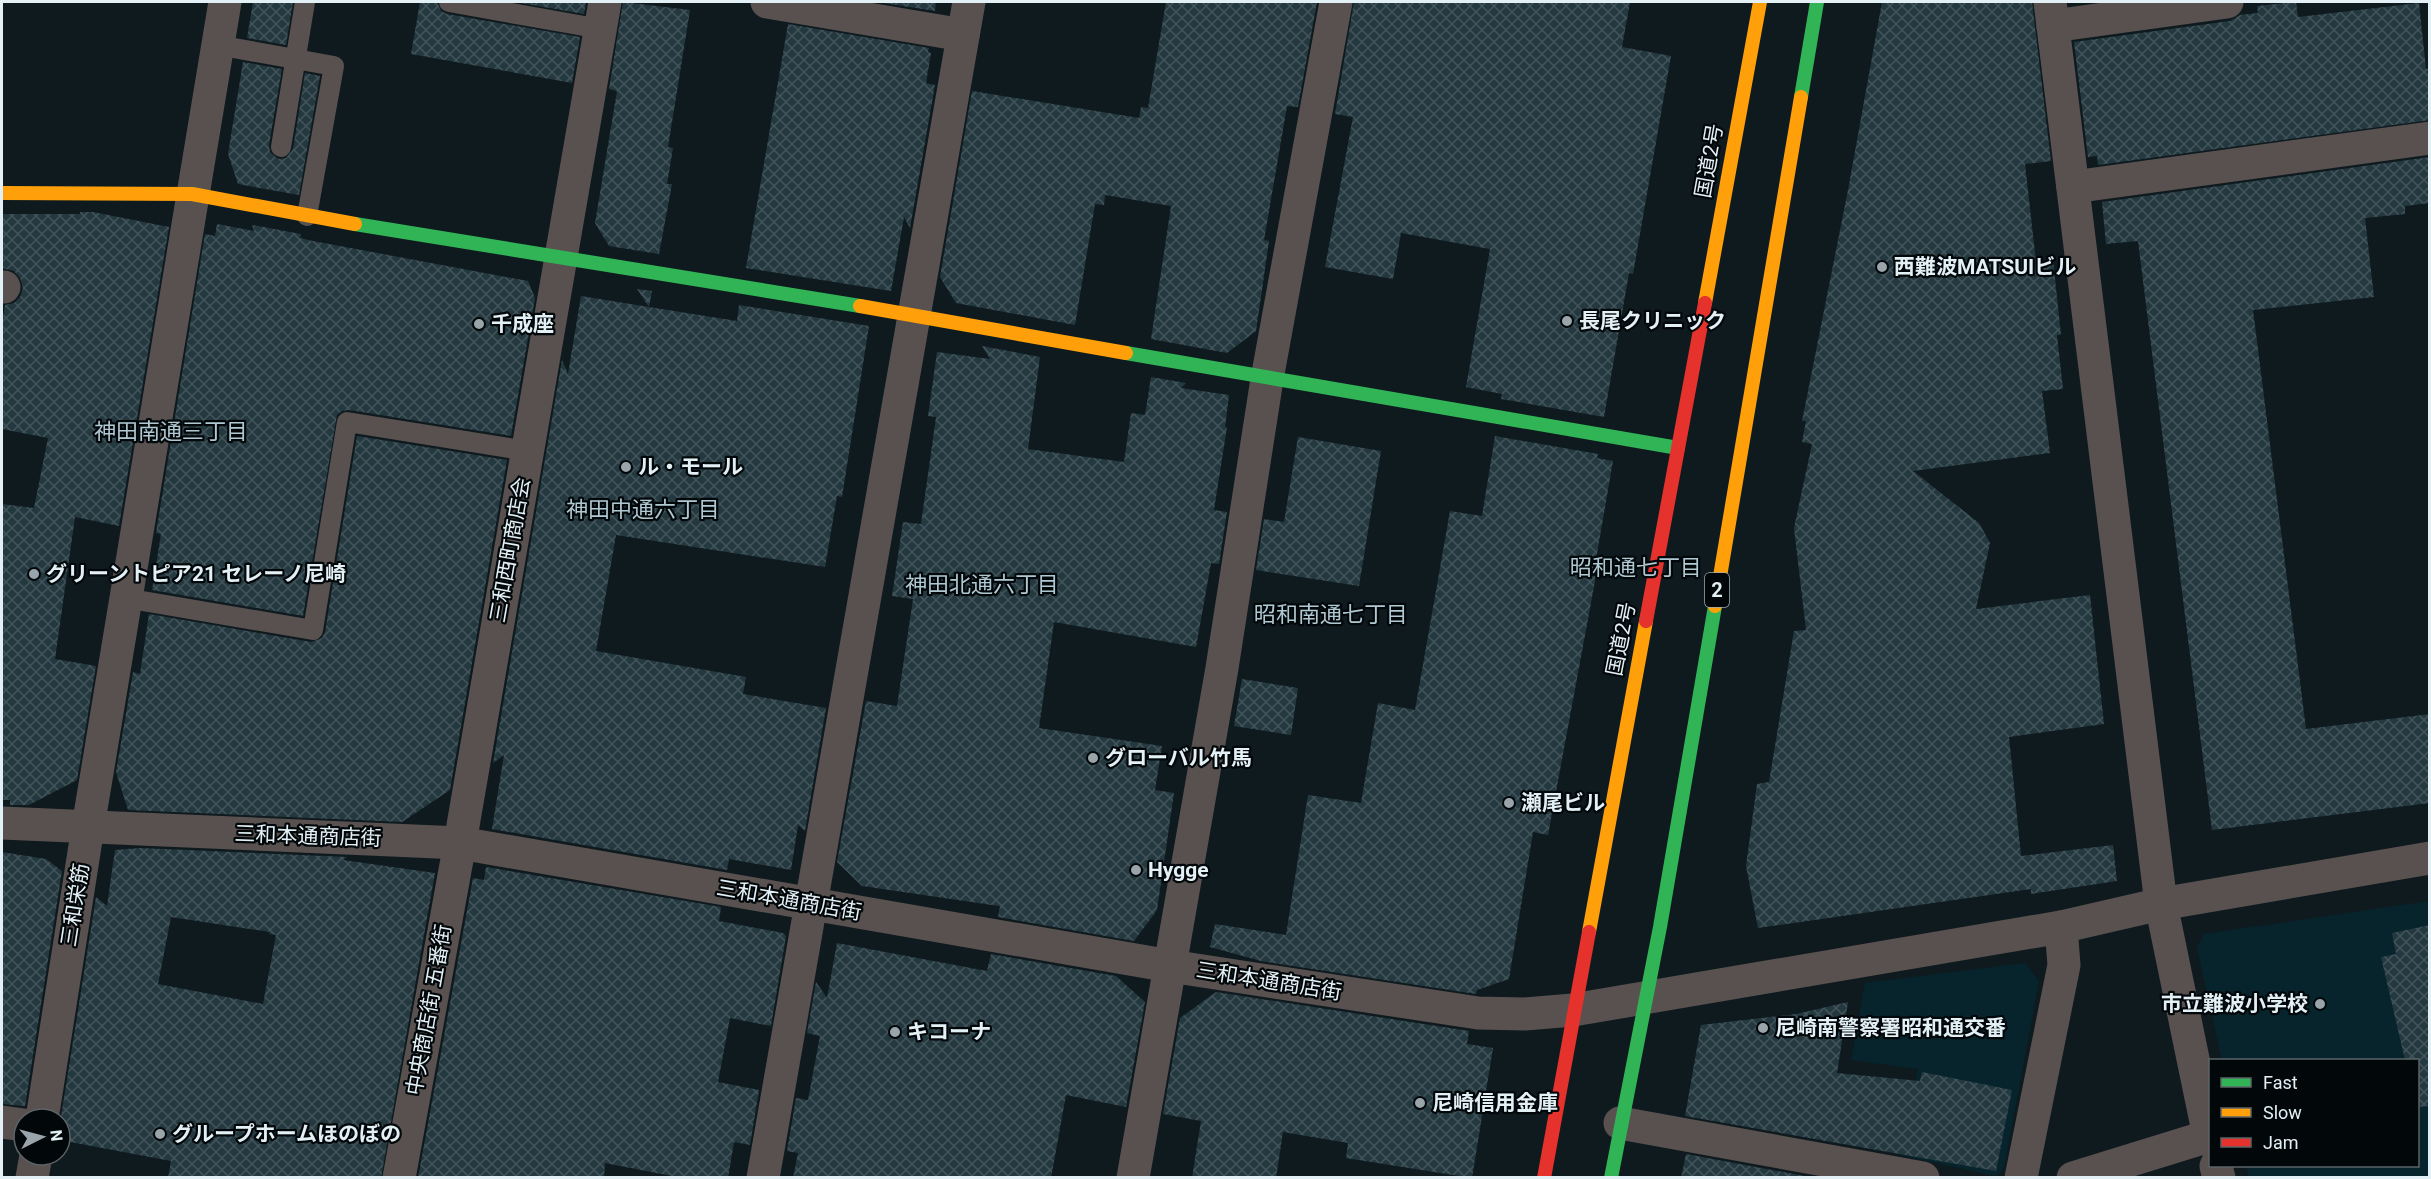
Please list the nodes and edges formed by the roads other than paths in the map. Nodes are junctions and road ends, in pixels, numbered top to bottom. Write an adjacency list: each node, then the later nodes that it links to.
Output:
1 (225, 2): 13 (street, 三和栄筋)
2 (305, 2): 14 (lane)
3 (449, 2): 11 (lane)
4 (767, 2): 12 (street)
5 (969, 2): 12 (street)
6 (1336, 2): 23 (street)
7 (1760, 2): 24 (main road, 国道2号)
8 (1817, 2): 35 (main road, 2)
9 (2227, 2): 10 (street)
10 (2052, 14): 17 (street)
11 (603, 15): 21 (street, 三和西町商店会)
12 (963, 36): 22 (street)
13 (218, 45): 14 (lane); 19 (street, 三和栄筋)
14 (296, 58): 16 (lane); 20 (lane)
15 (2430, 138): 17 (street)
16 (281, 147)
17 (2073, 187): 31 (street)
18 (2, 193): 19 (main road)
19 (192, 194): 20 (main road); 26 (street, 三和栄筋)
20 (307, 216): 21 (main road)
21 (561, 256): 22 (main road); 25 (street, 三和西町商店会)
22 (915, 315): 23 (main road); 32 (street)
23 (1267, 379): 24 (main road); 34 (street)
24 (1677, 448): 36 (main road, 国道2号)
25 (528, 451): 26 (lane); 29 (street, 三和西町商店会)
26 (125, 598): 28 (street, 三和栄筋)
27 (2, 824): 28 (street, 三和本通商店街)
28 (88, 827): 29 (street, 三和本通商店街); 37 (street, 三和栄筋)
29 (460, 843): 32 (street, 三和本通商店街); 41 (street, 中央商店街 五番街)
30 (2430, 858): 31 (street, 三和本通商店街)
31 (2160, 904): 33 (street, 三和本通商店街); 39 (street)
32 (812, 905): 34 (street, 三和本通商店街); 42 (street)
33 (2061, 927): 35 (street, 三和本通商店街); 47 (street)
34 (1170, 966): 36 (street, 三和本通商店街); 43 (street)
35 (1647, 997): 36 (street, 三和本通商店街); 38 (main road, 2)
36 (1573, 1010): 44 (main road, 国道2号)
37 (44, 1107)
38 (1620, 1123): 45 (main road, 2); 46 (street)
39 (2209, 1134)
40 (2209, 1149): 48 (street)
41 (399, 1178)
42 (763, 1178)
43 (1133, 1178)
44 (1544, 1178)
45 (1611, 1178)
46 (1923, 1178)
47 (2021, 1178)
48 (2073, 1178)

